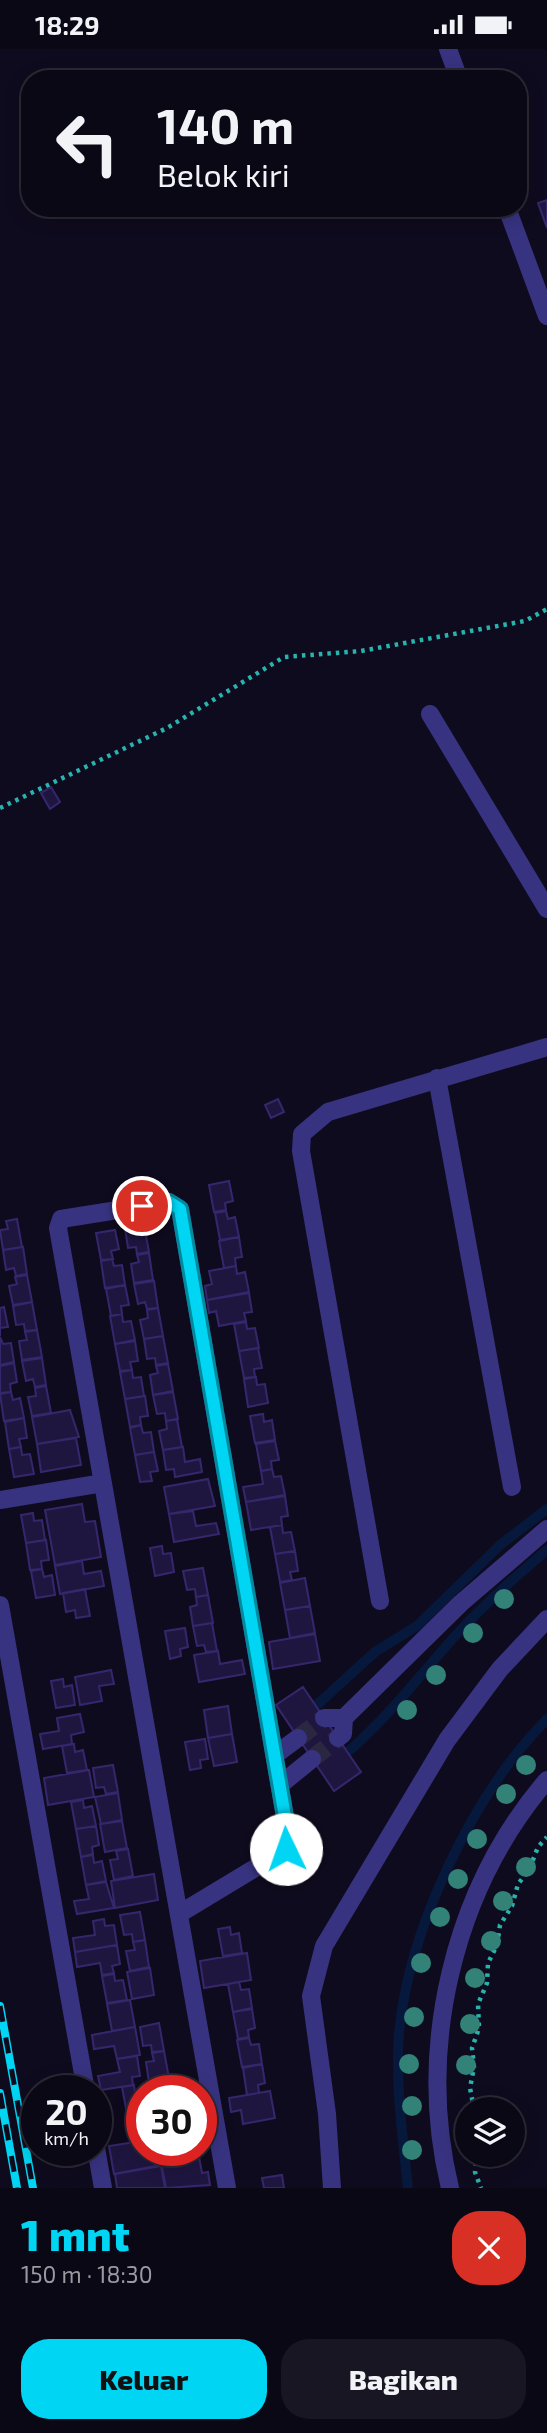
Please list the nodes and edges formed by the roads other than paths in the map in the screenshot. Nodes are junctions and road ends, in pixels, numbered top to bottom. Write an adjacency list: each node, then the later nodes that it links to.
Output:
1 (449, 49): 2 (street)
2 (456, 70)
3 (510, 217): 4 (street)
4 (547, 316)
5 (430, 714): 6 (street)
6 (547, 909)
7 (547, 1047): 8 (street)
8 (437, 1078): 10 (street); 13 (street)
9 (103, 1483): 11 (street); 20 (street); 24 (street)
10 (512, 1487)
11 (0, 1500)
12 (547, 1529): 17 (street)
13 (380, 1601)
14 (0, 1605): 25 (street)
15 (547, 1619): 29 (street)
16 (324, 1718): 17 (street)
17 (344, 1718): 19 (street)
18 (298, 1738): 20 (street)
19 (338, 1738)
20 (275, 1755): 23 (street)
21 (312, 1759): 23 (street)
22 (547, 1780): 30 (street)
23 (279, 1785): 24 (street)
24 (179, 1914): 28 (street)
25 (83, 2075)
26 (99, 2166): 27 (street)
27 (103, 2188)
28 (227, 2188)
29 (332, 2188)
30 (450, 2188)

